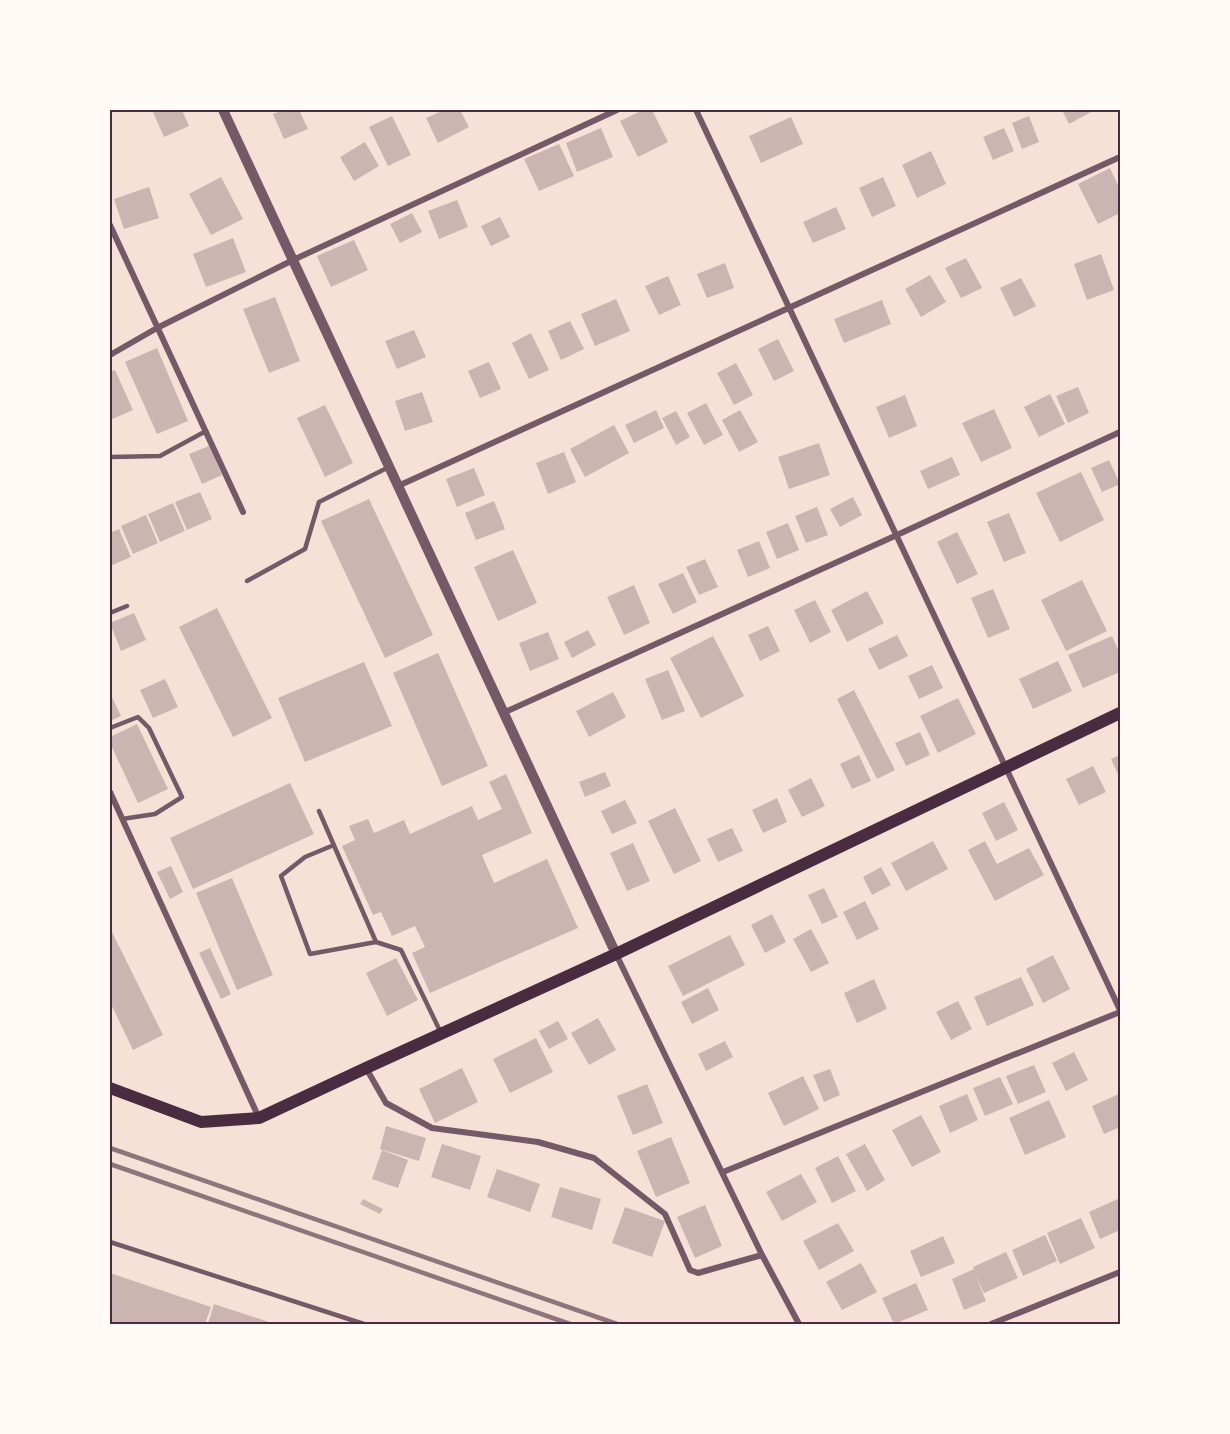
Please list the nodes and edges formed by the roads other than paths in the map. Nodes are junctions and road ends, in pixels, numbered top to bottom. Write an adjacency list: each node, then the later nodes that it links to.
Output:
1 (222, 110): 6 (street)
2 (617, 110): 6 (street)
3 (696, 110): 7 (street)
4 (1120, 157): 7 (street)
5 (110, 225): 8 (street)
6 (293, 260): 8 (street); 13 (street)
7 (790, 308): 14 (street); 16 (street)
8 (158, 328): 9 (street); 10 (street)
9 (110, 355)
10 (206, 430): 12 (lane); 15 (street)
11 (1120, 432): 16 (street)
12 (110, 457)
13 (389, 467): 14 (street); 17 (lane)
14 (398, 486): 20 (street)
15 (243, 512)
16 (897, 535): 20 (street); 23 (street)
17 (247, 581)
18 (127, 606): 19 (lane)
19 (110, 613)
20 (503, 713): 29 (street)
21 (1120, 713): 23 (main road)
22 (110, 728): 26 (lane)
23 (1007, 768): 29 (main road); 30 (street)
24 (110, 792): 26 (street)
25 (319, 811): 27 (lane)
26 (122, 819): 34 (street)
27 (334, 845): 28 (lane); 28 (lane)
28 (376, 942): 31 (lane)
29 (616, 954): 31 (main road); 35 (street)
30 (1120, 1011): 35 (street)
31 (441, 1034): 32 (main road)
32 (366, 1068): 34 (main road); 37 (street)
33 (110, 1088): 34 (main road)
34 (259, 1118)
35 (723, 1172): 37 (street)
36 (110, 1242): 39 (lane)
37 (762, 1255): 40 (street)
38 (1120, 1272): 41 (street)
39 (364, 1324)
40 (799, 1324)
41 (991, 1324)

